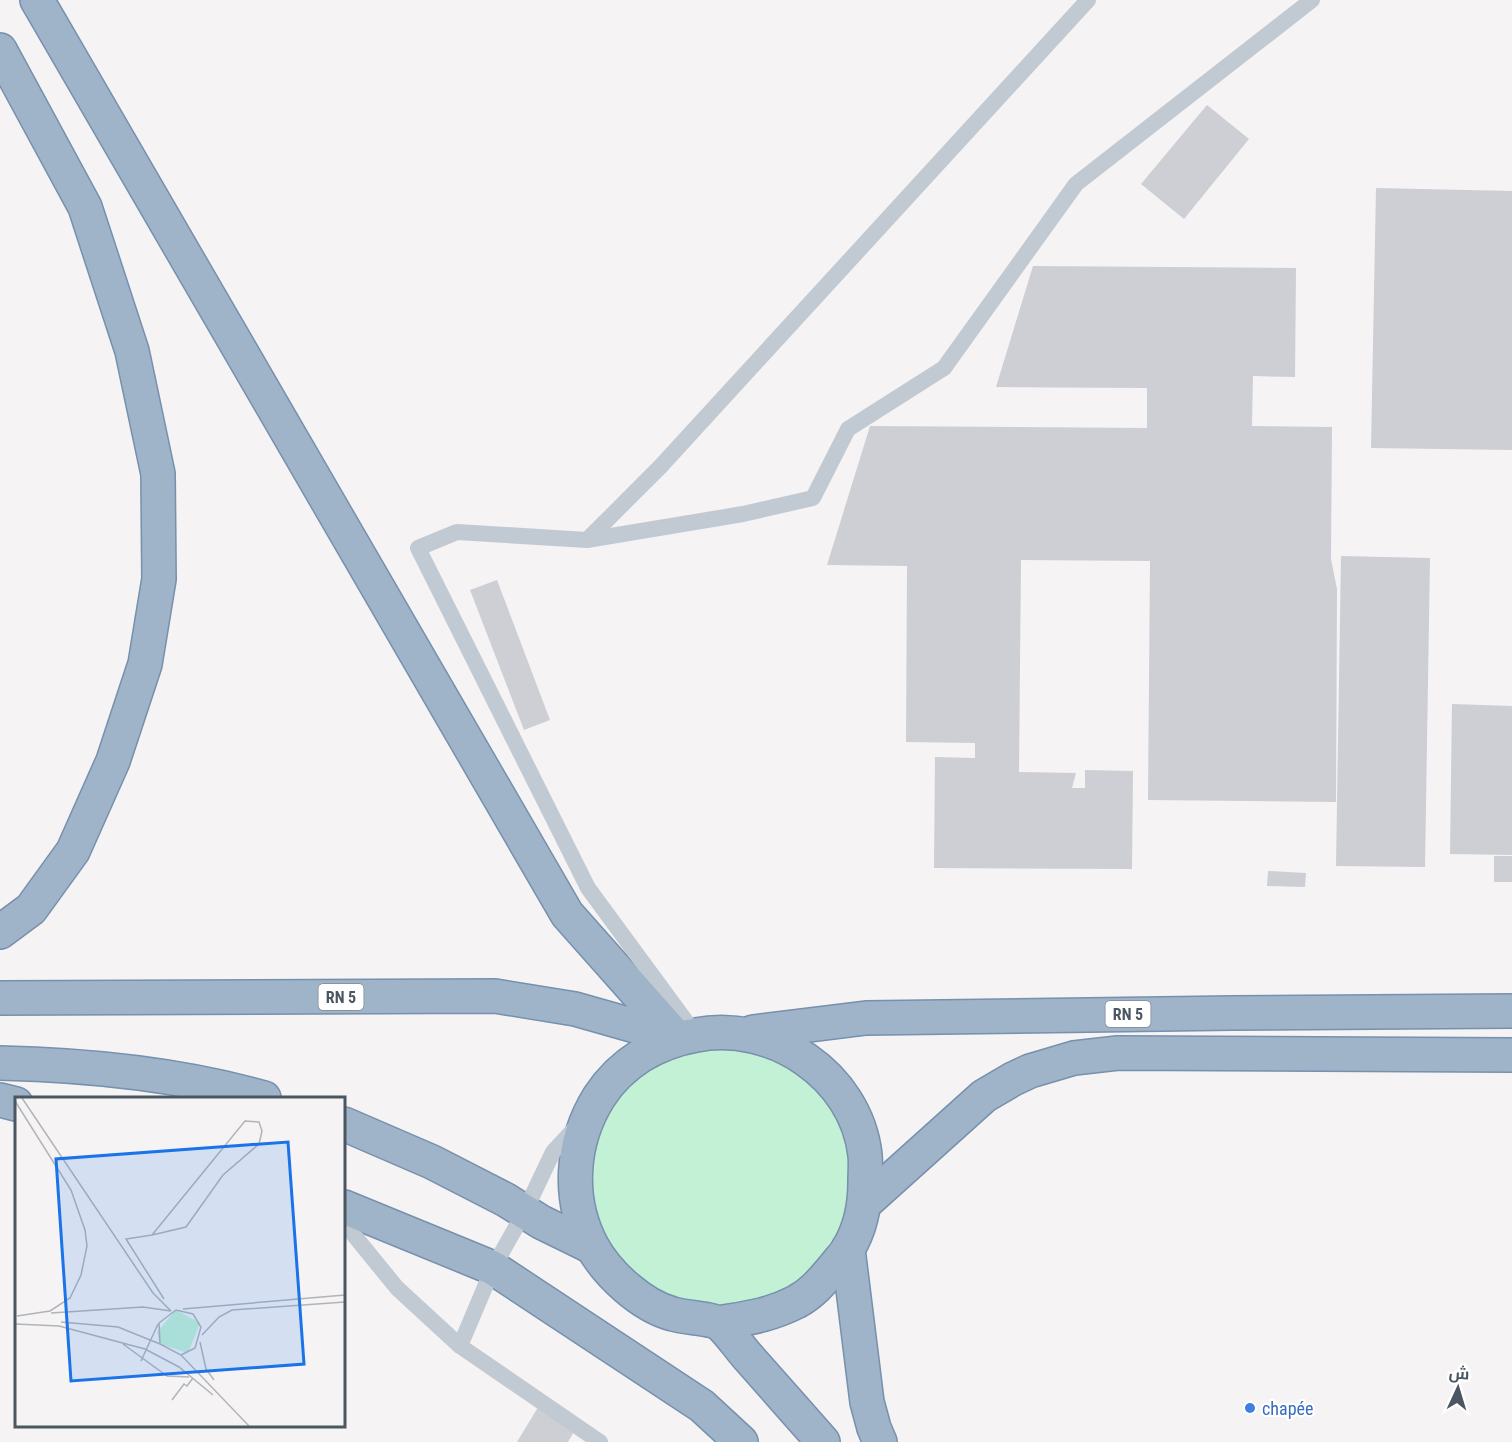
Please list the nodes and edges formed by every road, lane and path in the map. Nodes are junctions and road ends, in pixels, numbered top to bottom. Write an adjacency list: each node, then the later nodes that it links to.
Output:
1 (36, 0): 10 (highway)
2 (1088, 0): 5 (lane)
3 (1312, 0): 5 (lane)
4 (0, 50): 6 (highway)
5 (587, 540): 10 (lane)
6 (0, 932)
7 (0, 998): 10 (highway, RN 5)
8 (1512, 1011): 9 (highway, RN 5)
9 (744, 1033): 10 (highway); 18 (highway)
10 (686, 1036): 16 (highway)
11 (1512, 1055): 18 (highway, RN 5)
12 (0, 1063): 13 (highway)
13 (259, 1097)
14 (0, 1100): 15 (highway)
15 (15, 1104)
16 (590, 1112): 20 (lane); 22 (highway)
17 (345, 1124): 20 (highway)
18 (865, 1203): 23 (highway)
19 (345, 1207): 24 (highway)
20 (525, 1211): 22 (highway); 24 (lane)
21 (345, 1224): 26 (lane)
22 (592, 1246): 25 (highway)
23 (848, 1249): 25 (highway); 30 (highway)
24 (494, 1268): 26 (lane); 28 (highway)
25 (718, 1323): 29 (highway)
26 (460, 1346): 27 (lane)
27 (600, 1442)
28 (741, 1442)
29 (823, 1442)
30 (880, 1442)

